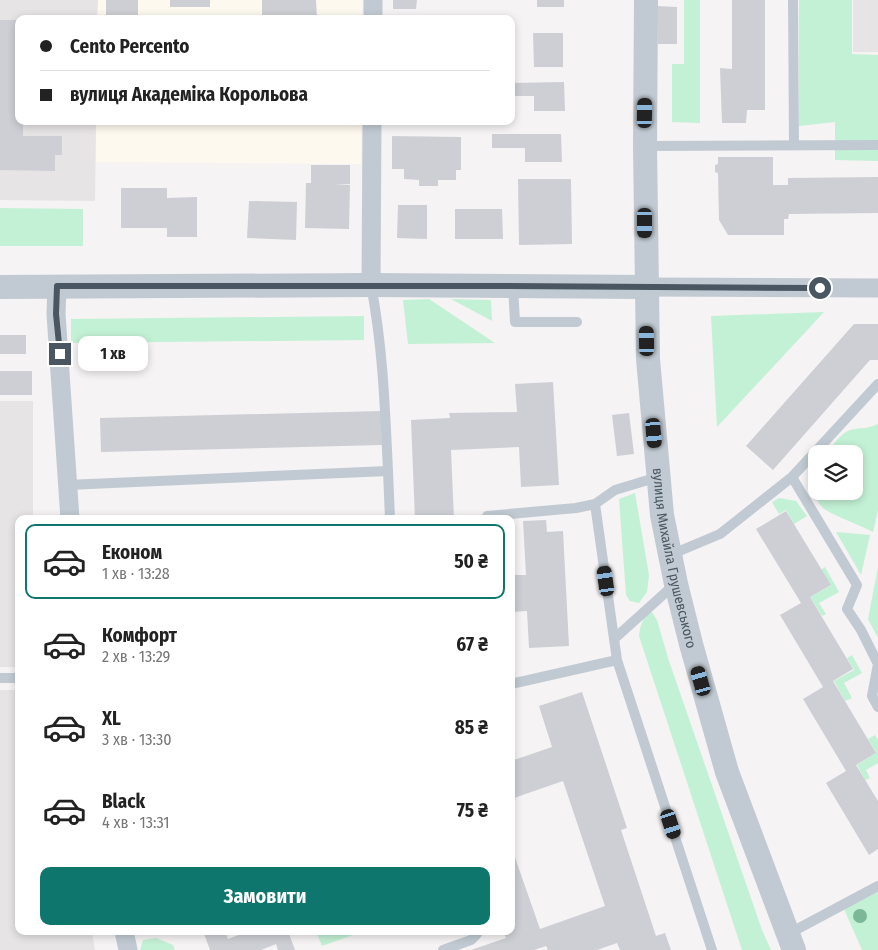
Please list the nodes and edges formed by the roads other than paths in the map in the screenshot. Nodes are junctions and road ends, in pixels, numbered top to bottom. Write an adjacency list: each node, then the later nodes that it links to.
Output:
1 (373, 0): 4 (street)
2 (646, 0): 8 (street, вулиця Михайла Грушевського)
3 (793, 0): 6 (lane)
4 (373, 15)
5 (372, 125): 9 (street)
6 (794, 145): 7 (lane); 8 (lane)
7 (878, 145)
8 (645, 146): 13 (street, вулиця Михайла Грушевського)
9 (371, 285): 10 (street); 11 (street); 17 (lane)
10 (57, 286): 12 (street); 20 (street)
11 (512, 286): 13 (street); 15 (lane)
12 (0, 287)
13 (646, 287): 14 (street); 18 (street, вулиця Михайла Грушевського)
14 (878, 288)
15 (578, 322)
16 (878, 384): 19 (lane)
17 (388, 471): 20 (lane); 23 (lane)
18 (658, 477): 21 (lane); 25 (street, вулиця Михайла Грушевського)
19 (792, 477): 25 (lane); 32 (lane)
20 (67, 485): 22 (street)
21 (596, 504): 24 (lane); 27 (lane)
22 (70, 515)
23 (390, 515)
24 (498, 515)
25 (670, 556): 26 (street, вулиця Михайла Грушевського)
26 (676, 584): 27 (lane); 36 (street, вулиця Михайла Грушевського)
27 (614, 639): 28 (lane)
28 (617, 660): 31 (lane); 39 (lane)
29 (0, 678): 30 (lane)
30 (15, 678)
31 (515, 683)
32 (878, 707)
33 (878, 886): 36 (lane)
34 (125, 935): 37 (street)
35 (476, 935): 38 (lane)
36 (790, 942)
37 (128, 950)
38 (443, 950)
39 (712, 950)

